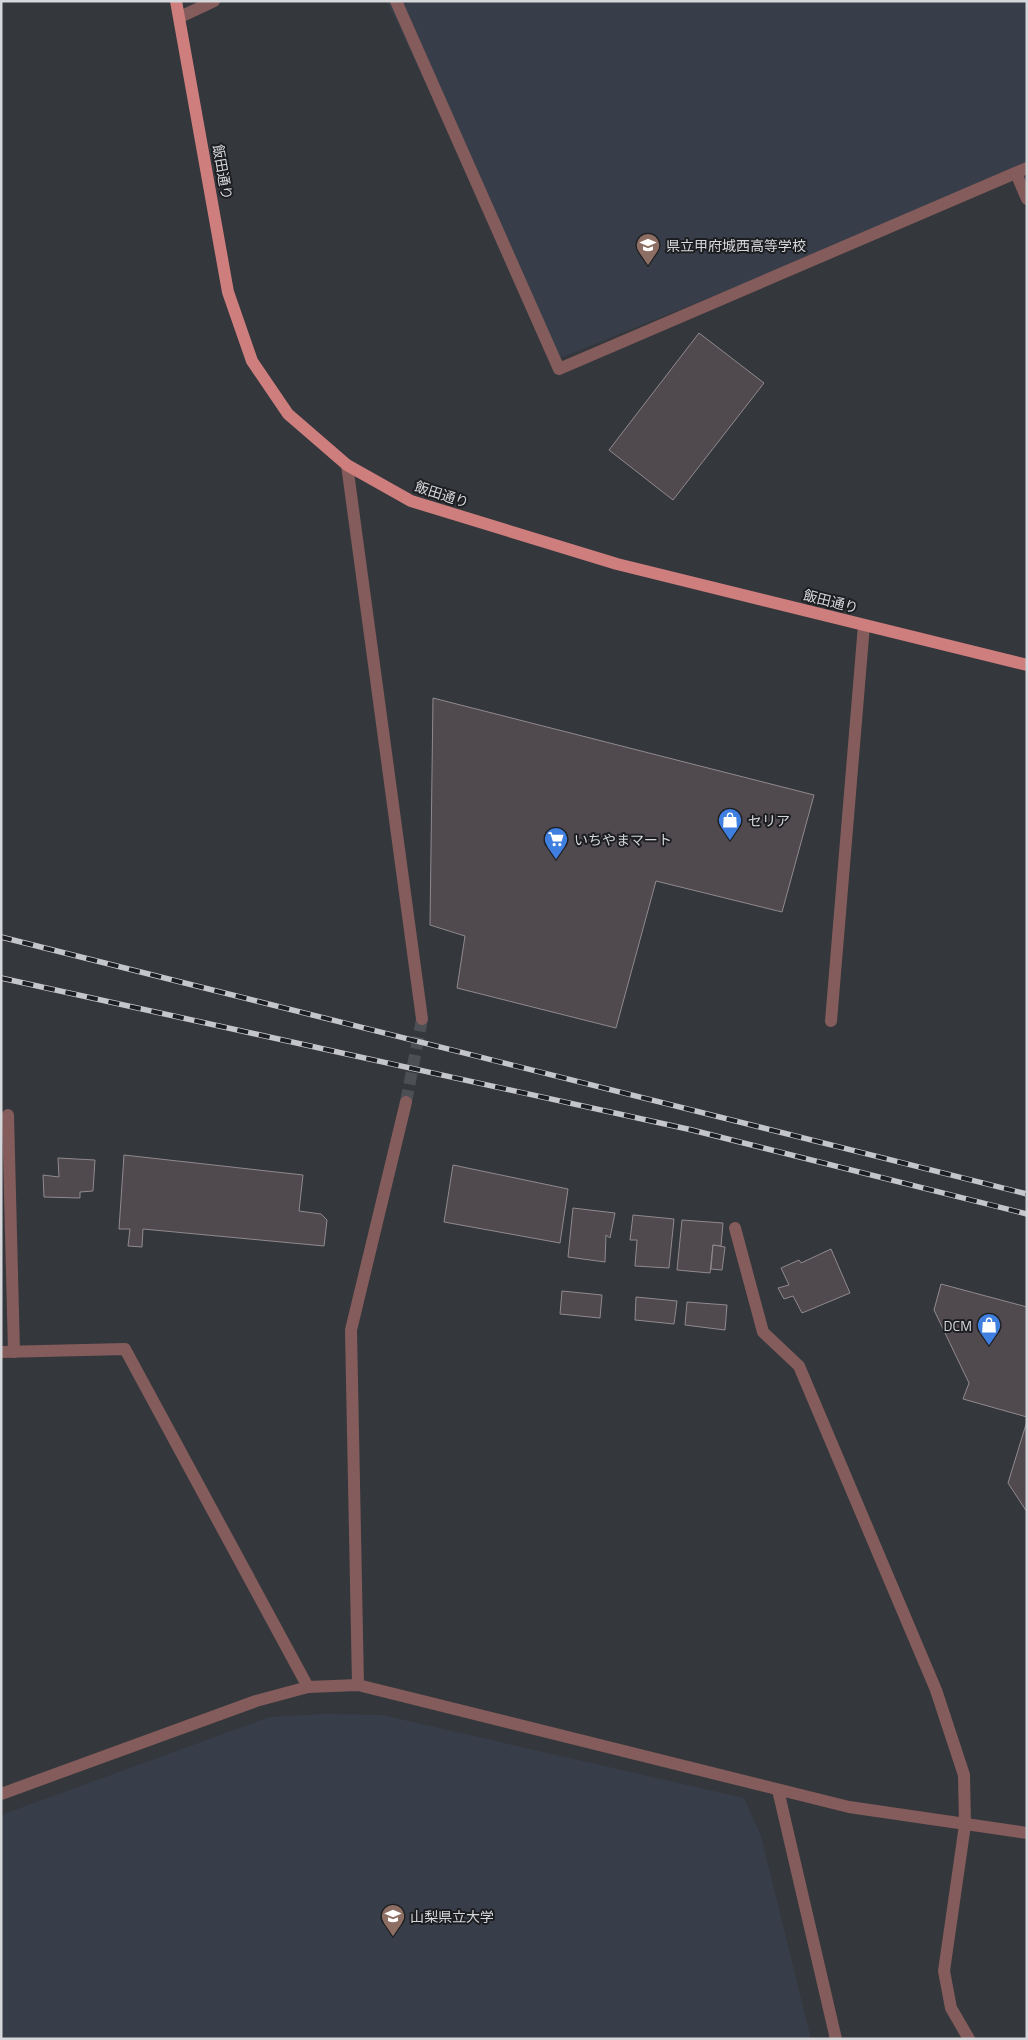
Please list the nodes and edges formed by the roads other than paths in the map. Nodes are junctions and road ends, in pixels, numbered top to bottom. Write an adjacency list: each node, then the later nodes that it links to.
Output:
1 (176, 1): 4 (main road, 飯田通り)
2 (214, 1): 4 (street)
3 (396, 1): 5 (street)
4 (180, 17): 7 (main road, 飯田通り)
5 (1022, 170): 6 (street)
6 (1027, 199)
7 (347, 465): 8 (main road, 飯田通り); 10 (street)
8 (864, 625): 9 (main road, 飯田通り); 11 (street)
9 (1027, 665)
10 (422, 1019)
11 (831, 1021)
12 (406, 1102): 16 (street)
13 (8, 1115): 15 (street)
14 (735, 1228): 20 (street)
15 (8, 1352): 17 (street)
16 (358, 1685): 17 (street); 18 (street)
17 (308, 1687): 19 (street)
18 (778, 1790): 20 (street); 22 (street)
19 (1, 1794)
20 (965, 1824): 21 (street); 23 (street)
21 (1027, 1833)
22 (836, 2039)
23 (969, 2039)

